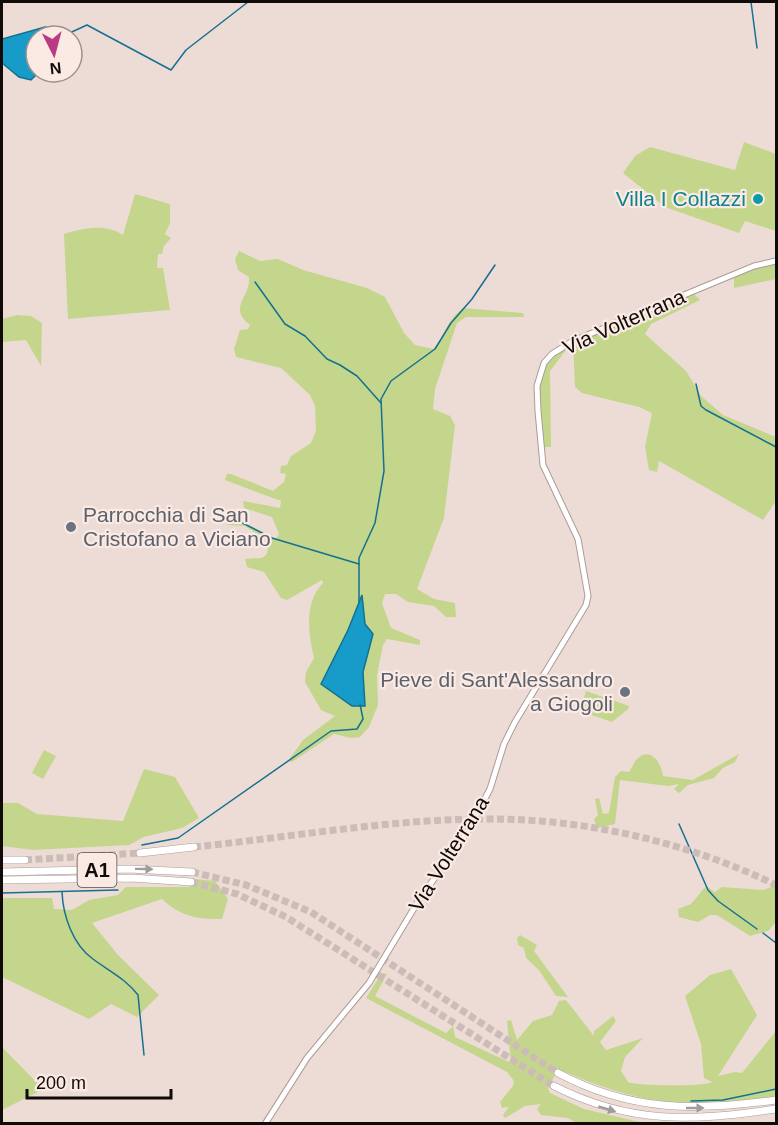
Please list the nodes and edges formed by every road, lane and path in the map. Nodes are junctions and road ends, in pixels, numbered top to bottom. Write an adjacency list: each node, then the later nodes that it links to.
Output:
1 (777, 261): 14 (main road, Via Volterrana)
2 (194, 847): 3 (highway, A1)
3 (140, 853)
4 (2, 860): 5 (highway)
5 (25, 860)
6 (2, 872): 7 (highway, A1, one-way to 7)
7 (192, 872)
8 (2, 879): 9 (highway, A1)
9 (190, 882)
10 (558, 1073): 12 (highway, one-way to 12)
11 (554, 1086): 13 (highway, one-way to 13)
12 (777, 1100)
13 (777, 1109)
14 (265, 1124)

